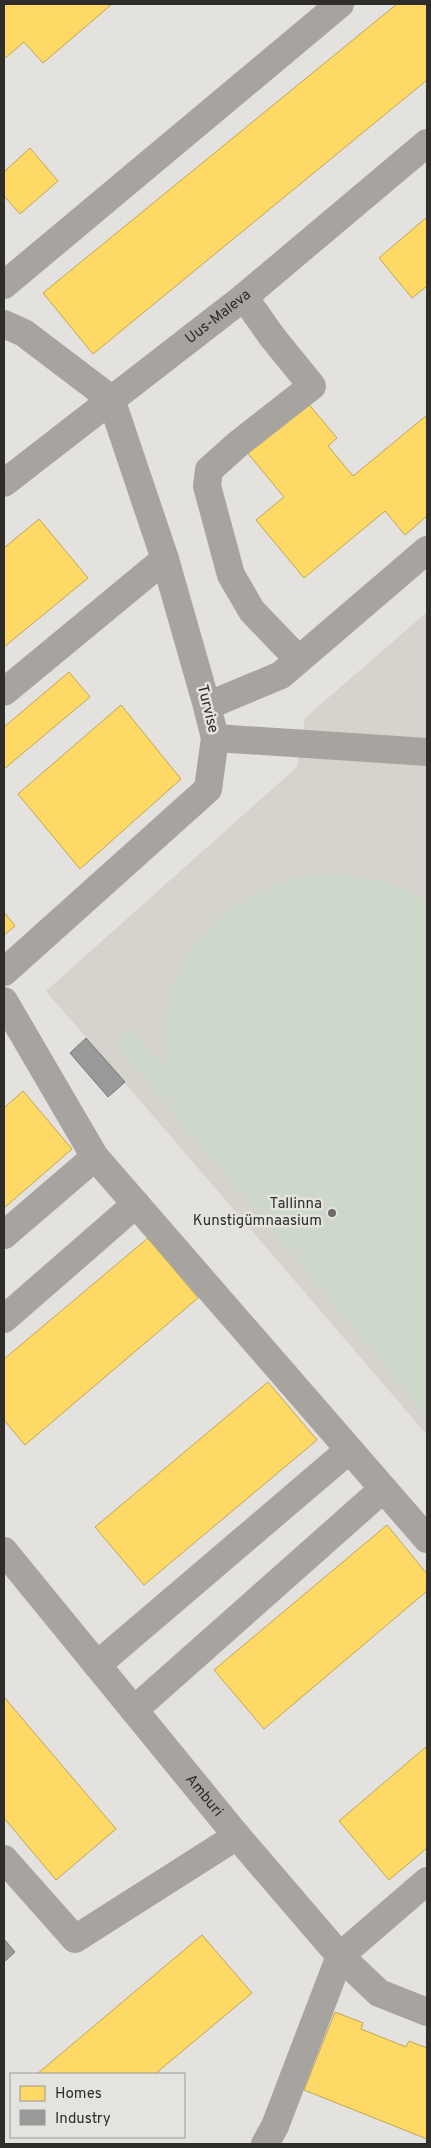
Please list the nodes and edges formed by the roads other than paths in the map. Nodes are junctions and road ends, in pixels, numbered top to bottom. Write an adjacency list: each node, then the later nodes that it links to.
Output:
1 (340, 4): 3 (street)
2 (427, 143): 4 (street, Uus-Maleva)
3 (4, 285)
4 (244, 296): 6 (street, Uus-Maleva); 10 (street)
5 (4, 324): 6 (street)
6 (111, 399): 7 (street, Uus-Maleva); 9 (street, Turvise)
7 (4, 483)
8 (427, 550): 10 (street)
9 (165, 559): 11 (street); 12 (street, Turvise)
10 (298, 659): 12 (street)
11 (4, 692)
12 (207, 706): 13 (street, Turvise)
13 (215, 738): 14 (street); 15 (street, Turvise)
14 (427, 752)
15 (4, 972)
16 (4, 1001): 17 (street)
17 (95, 1157): 18 (street); 19 (street)
18 (136, 1204): 20 (street); 21 (street)
19 (4, 1235)
20 (4, 1319)
21 (349, 1450): 22 (street); 25 (street)
22 (383, 1489): 23 (street); 26 (street)
23 (427, 1539)
24 (4, 1551): 25 (street, Amburi)
25 (97, 1665): 26 (street, Amburi)
26 (134, 1710): 27 (street, Amburi)
27 (237, 1836): 28 (street); 30 (street, Amburi)
28 (4, 1859)
29 (427, 1882): 30 (street)
30 (340, 1956): 31 (street, Amburi); 32 (street)
31 (427, 2012)
32 (265, 2144)

